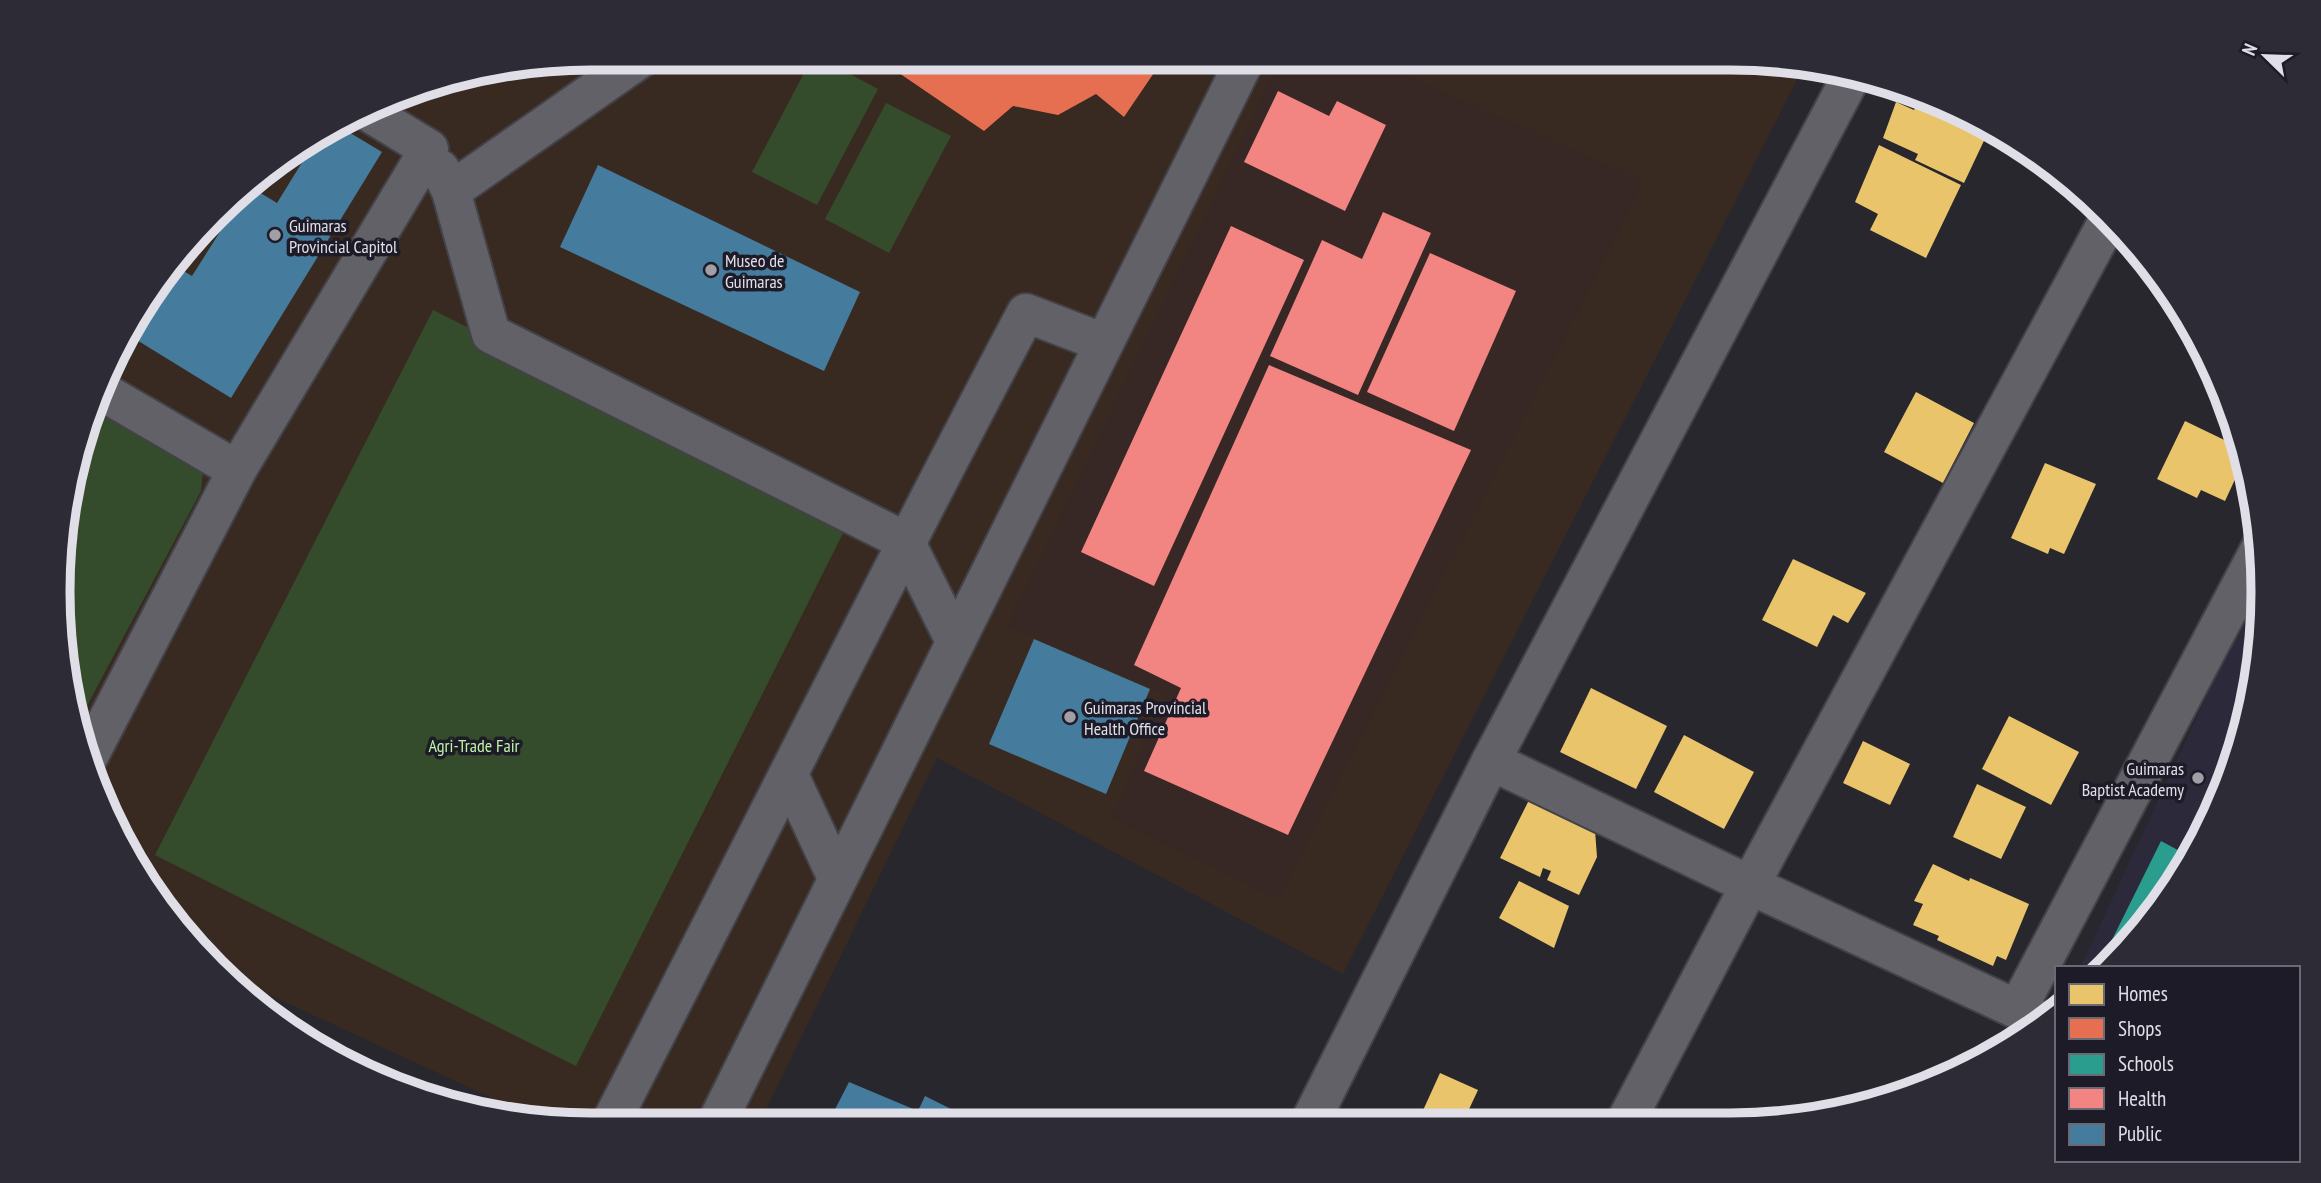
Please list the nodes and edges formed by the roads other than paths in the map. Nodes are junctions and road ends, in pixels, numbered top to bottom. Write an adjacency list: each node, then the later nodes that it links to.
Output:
1 (624, 70): 6 (street)
2 (1240, 70): 8 (street)
3 (1848, 84): 15 (street)
4 (377, 117): 5 (street)
5 (429, 149): 6 (street); 10 (street)
6 (451, 191): 11 (street)
7 (2104, 229): 18 (street)
8 (1104, 343): 11 (street); 13 (street)
9 (109, 395): 10 (street)
10 (237, 470): 14 (street)
11 (905, 541): 13 (street); 16 (street)
12 (2250, 569): 19 (street)
13 (955, 641): 17 (street)
14 (94, 746)
15 (1491, 761): 18 (street); 22 (street)
16 (789, 775): 17 (street); 20 (street)
17 (838, 878): 21 (street)
18 (1750, 885): 19 (street); 23 (street)
19 (2030, 1015)
20 (616, 1113)
21 (721, 1113)
22 (1315, 1113)
23 (1630, 1113)

